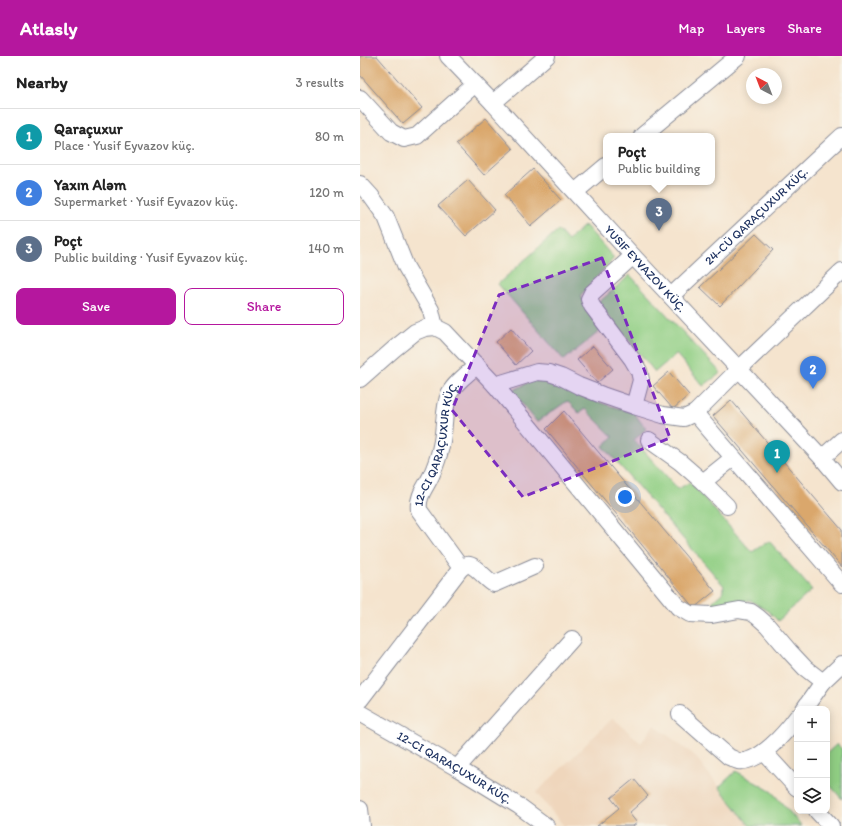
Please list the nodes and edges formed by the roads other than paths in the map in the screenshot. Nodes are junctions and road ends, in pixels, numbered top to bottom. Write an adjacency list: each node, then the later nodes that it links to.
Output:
1 (448, 56): 4 (street, YUSIF EYVAZOV KÜÇ.)
2 (547, 56): 6 (street)
3 (738, 56): 7 (street)
4 (474, 84): 5 (street); 6 (street, YUSIF EYVAZOV KÜÇ.)
5 (360, 98)
6 (493, 103): 11 (street, YUSIF EYVAZOV KÜÇ.)
7 (646, 133)
8 (842, 136): 14 (street, 24-CÜ QARAÇUXUR KÜÇ.)
9 (603, 169): 11 (street)
10 (360, 184): 15 (street)
11 (575, 192): 12 (street, YUSIF EYVAZOV KÜÇ.)
12 (633, 256): 14 (street, YUSIF EYVAZOV KÜÇ.); 20 (street)
13 (842, 270): 17 (street)
14 (671, 296): 17 (street, YUSIF EYVAZOV KÜÇ.)
15 (435, 327): 16 (street); 18 (street)
16 (477, 366): 19 (street); 30 (street, 12-CI QARAÇUXUR KÜÇ.)
17 (739, 369): 21 (street); 25 (street, YUSIF EYVAZOV KÜÇ.)
18 (360, 379)
19 (495, 385): 20 (street); 34 (street)
20 (634, 406): 21 (street)
21 (694, 413): 24 (street)
22 (649, 440): 26 (street)
23 (842, 440): 25 (street)
24 (733, 458): 26 (street); 31 (street)
25 (822, 458): 27 (street, YUSIF EYVAZOV KÜÇ.)
26 (703, 482): 28 (street)
27 (842, 482)
28 (727, 506)
29 (535, 566): 30 (street)
30 (461, 568): 35 (street)
31 (842, 584)
32 (572, 639): 41 (street)
33 (842, 664): 34 (street)
34 (823, 682): 36 (street)
35 (360, 700)
36 (806, 706)
37 (360, 713): 41 (street, 12-CI QARAÇUXUR KÜÇ.)
38 (680, 714): 40 (street)
39 (794, 721): 40 (street)
40 (764, 752): 42 (street)
41 (457, 768): 45 (street, 12-CI QARAÇUXUR KÜÇ.)
42 (794, 785)
43 (360, 809): 46 (street)
44 (820, 814): 47 (street)
45 (535, 823)
46 (362, 826)
47 (831, 826)

